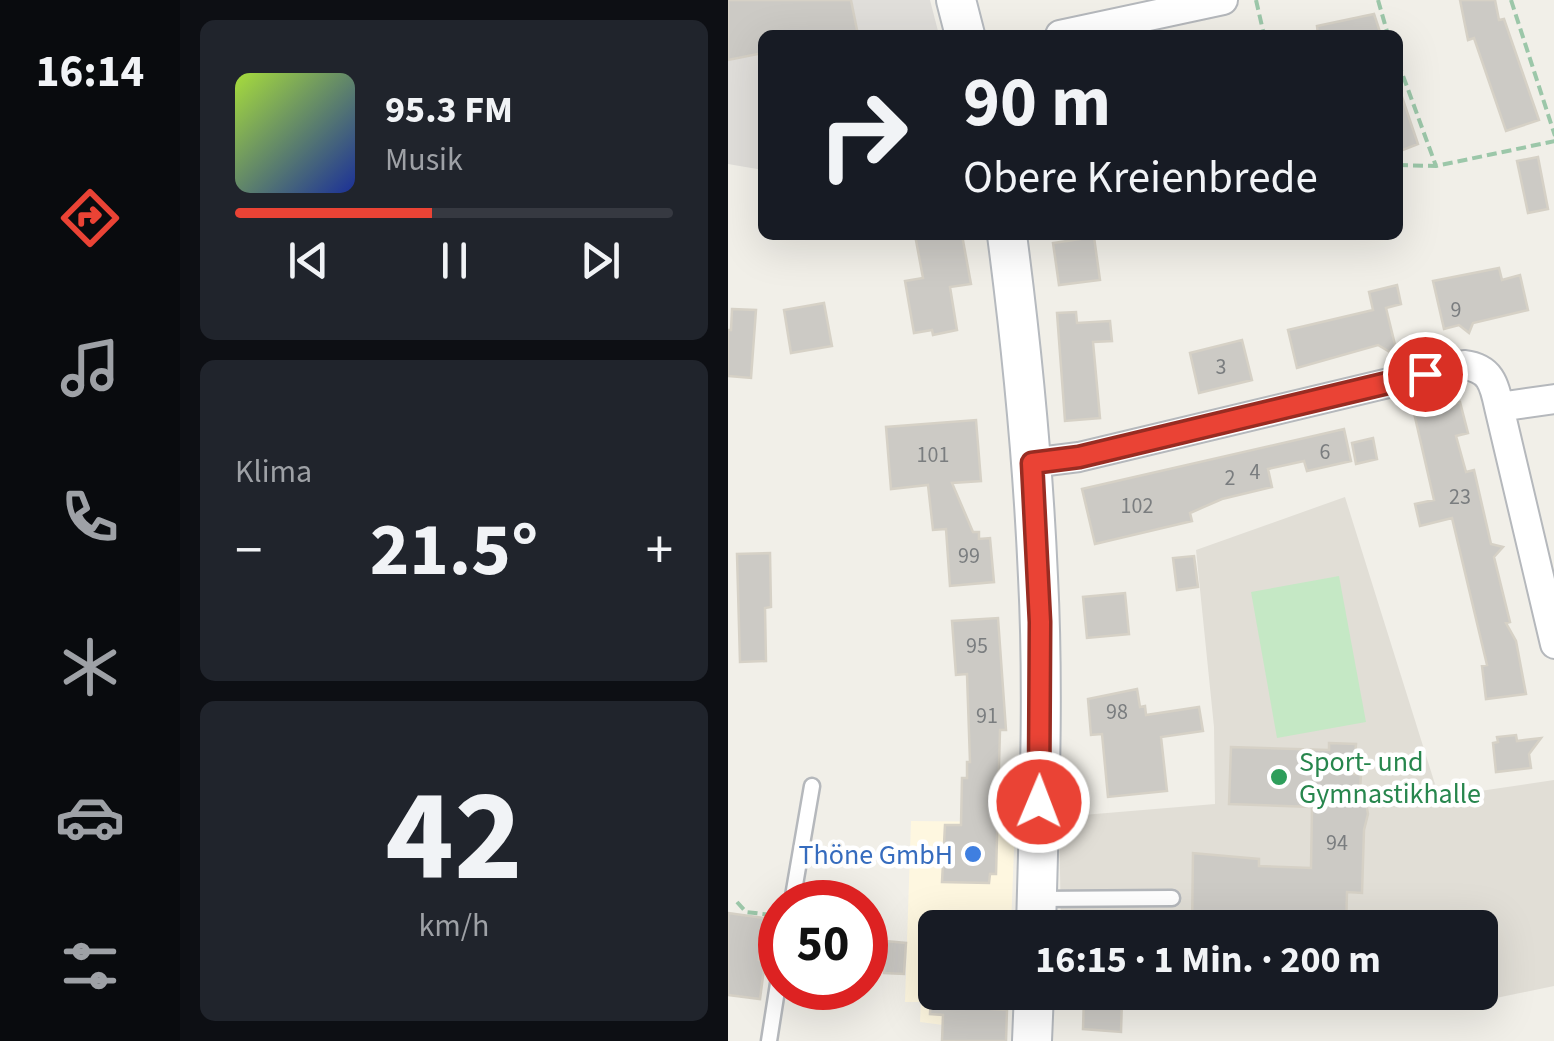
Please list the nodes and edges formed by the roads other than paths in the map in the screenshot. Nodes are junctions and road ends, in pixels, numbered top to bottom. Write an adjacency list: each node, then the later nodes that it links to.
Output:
1 (956, 0): 3 (main road)
2 (1224, 0): 4 (street)
3 (964, 30)
4 (1083, 30)
5 (1008, 240): 8 (main road)
6 (1554, 399): 7 (street)
7 (1499, 407): 8 (street); 9 (street)
8 (1032, 463): 13 (main road)
9 (1554, 644)
10 (812, 786): 11 (lane)
11 (796, 880)
12 (1172, 898): 14 (lane)
13 (1036, 910)
14 (1063, 910)
15 (774, 1010): 17 (lane)
16 (1033, 1010): 18 (main road)
17 (769, 1041)
18 (1032, 1041)

